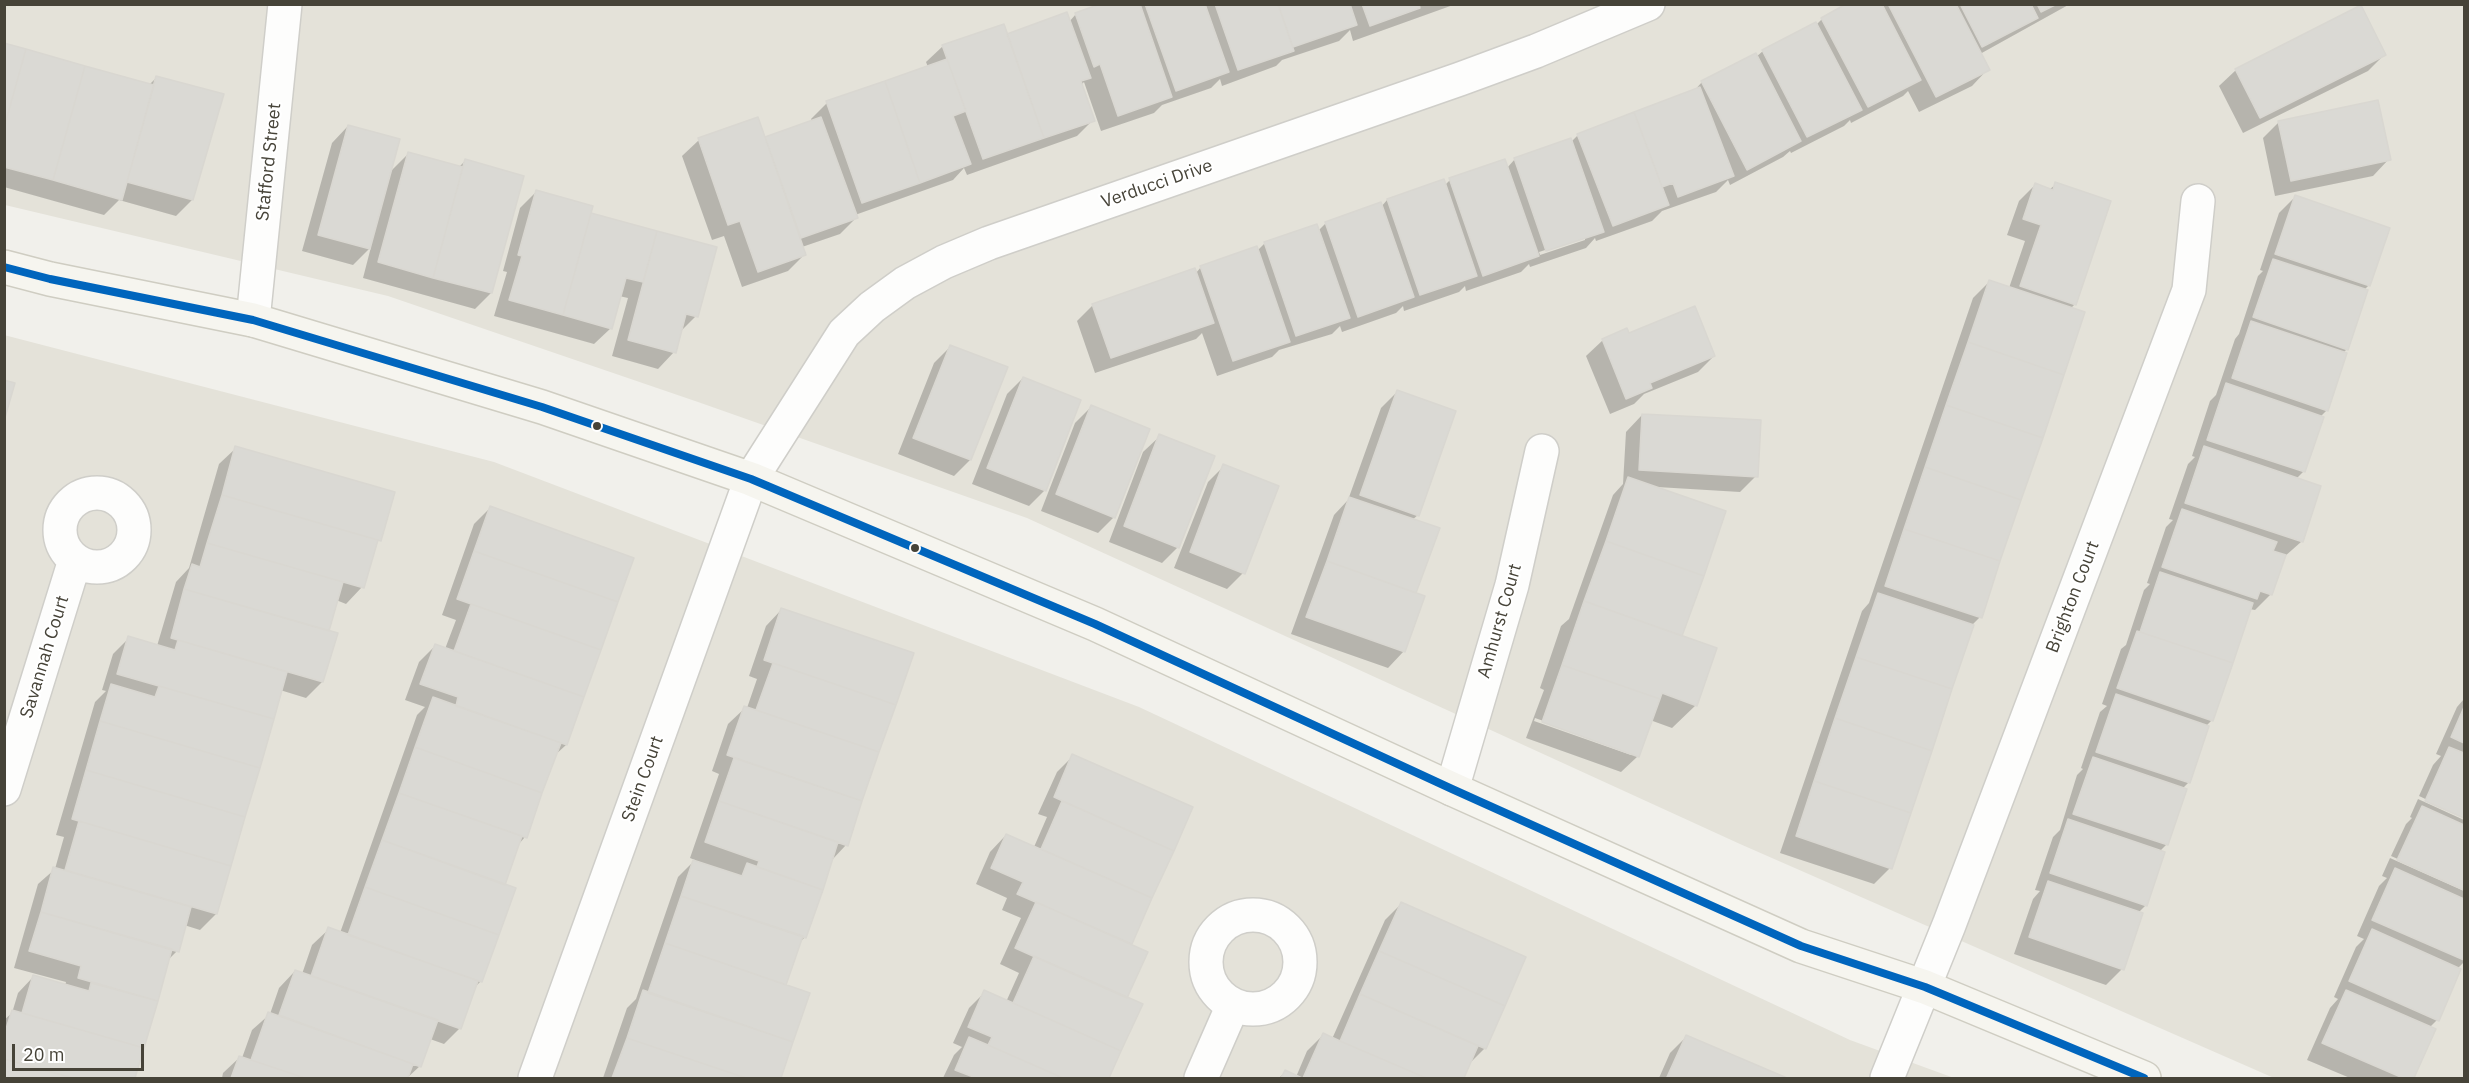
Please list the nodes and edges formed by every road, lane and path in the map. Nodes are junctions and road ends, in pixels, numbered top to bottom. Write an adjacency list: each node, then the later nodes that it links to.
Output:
1 (285, 4): 5 (street, Stafford Street)
2 (1648, 4): 7 (street, Verducci Drive)
3 (2198, 201): 11 (street, Brighton Court)
4 (4, 267): 5 (street)
5 (253, 320): 7 (street)
6 (1542, 451): 10 (street, Amhurst Court)
7 (752, 479): 10 (street); 13 (street, Stein Court)
8 (75, 560): 9 (street, Savannah Court)
9 (4, 789)
10 (1452, 789): 11 (street)
11 (1925, 987): 15 (street, Brighton Court); 16 (street)
12 (1233, 1005): 14 (street)
13 (535, 1078)
14 (1201, 1078)
15 (1887, 1078)
16 (2144, 1078)

